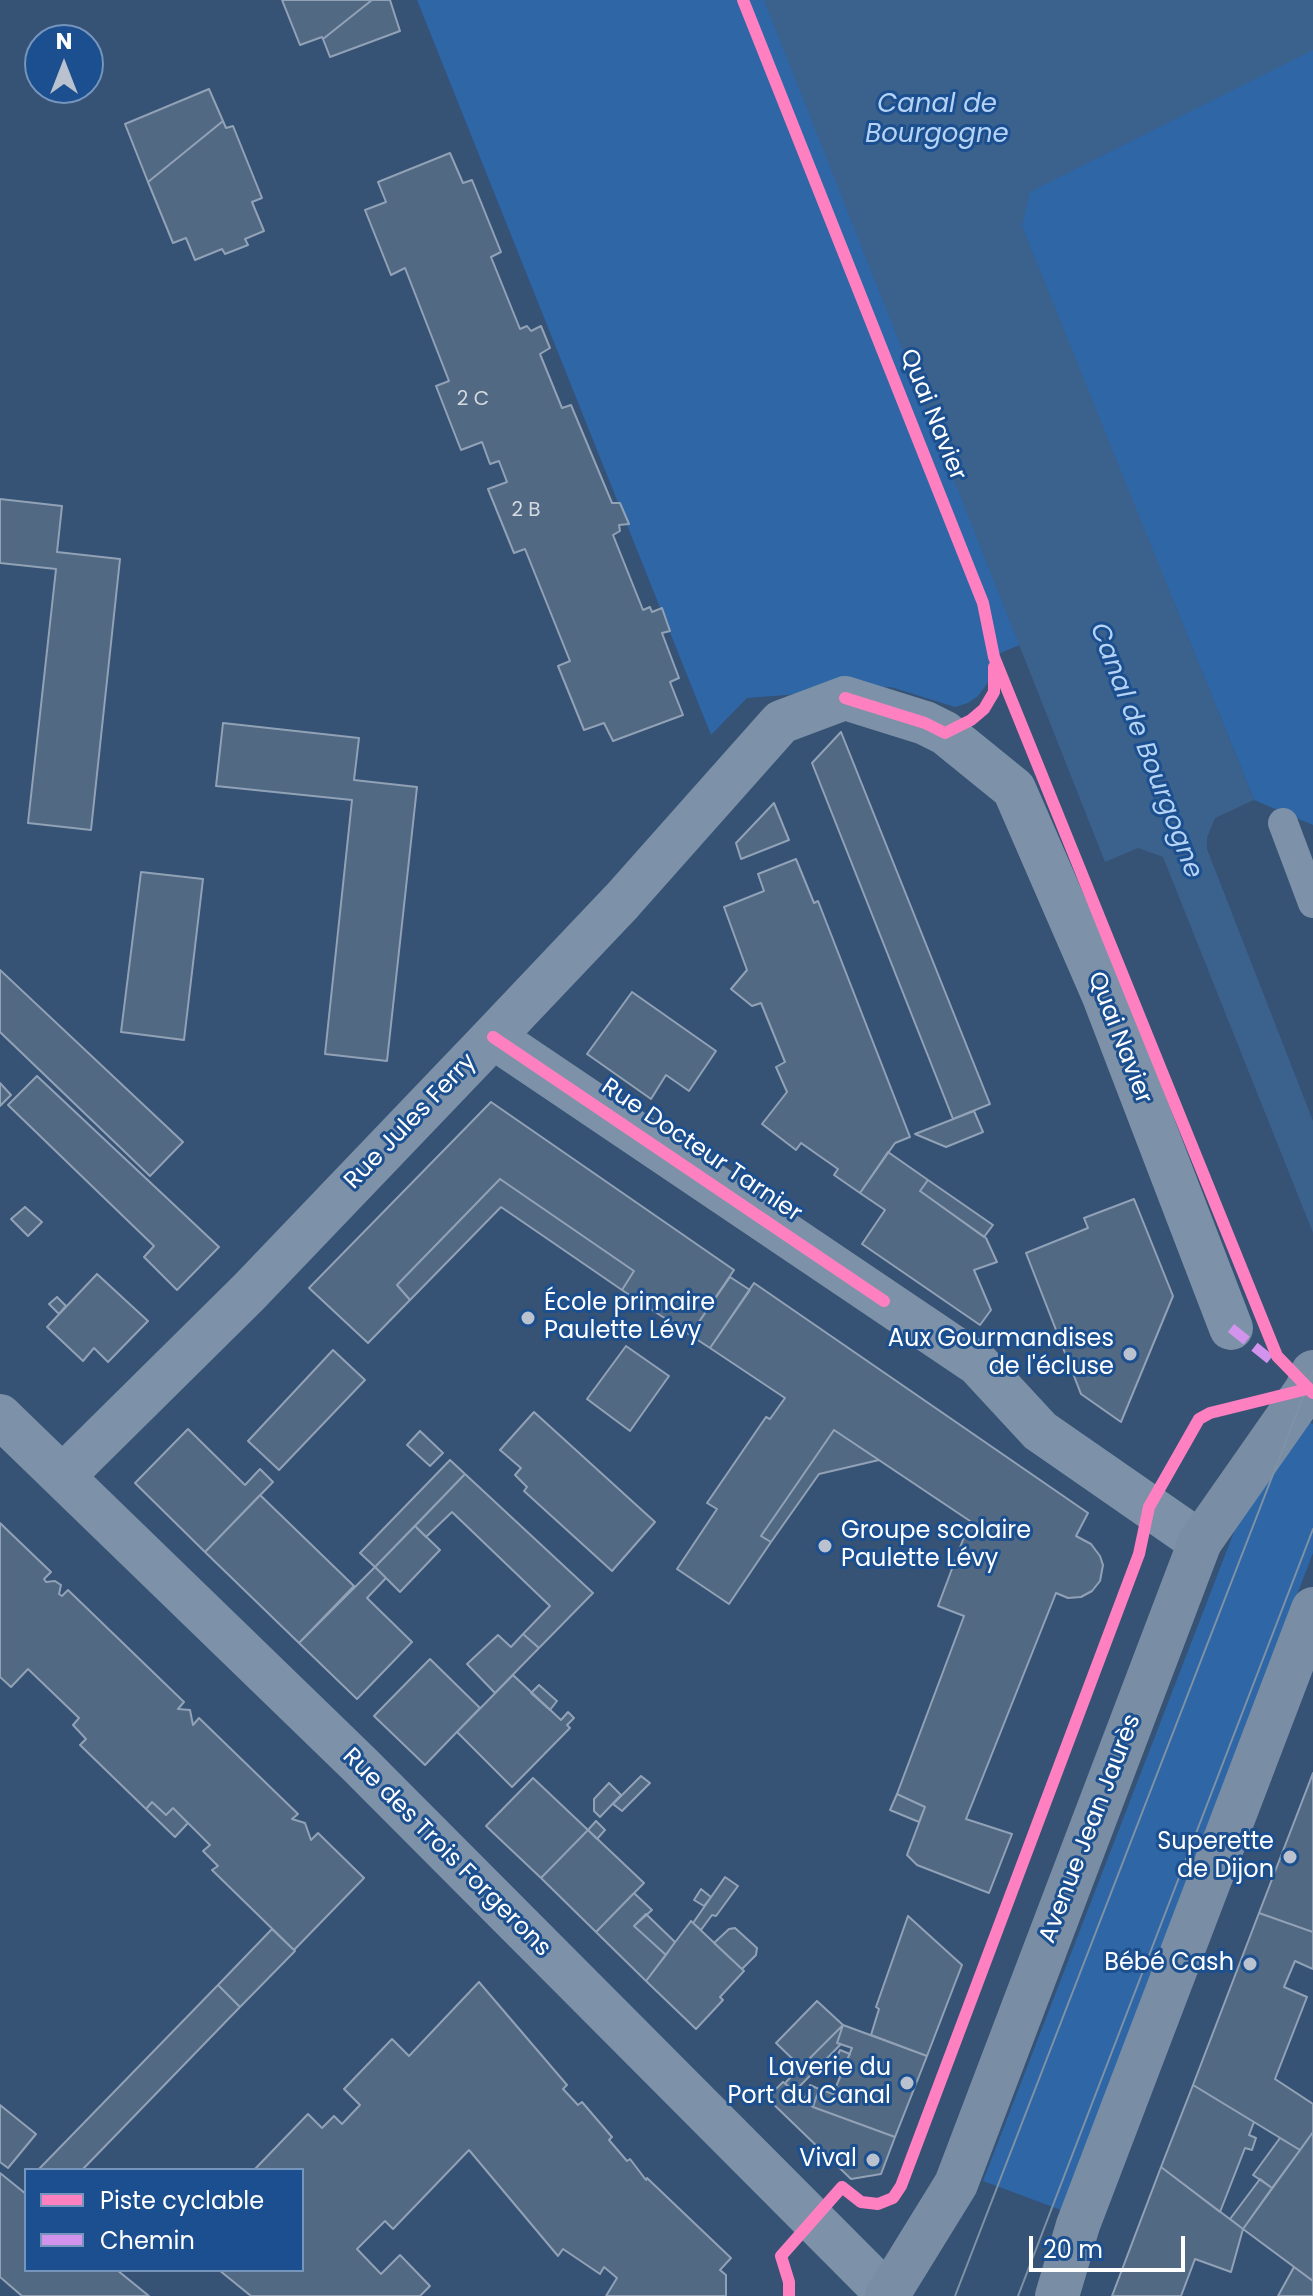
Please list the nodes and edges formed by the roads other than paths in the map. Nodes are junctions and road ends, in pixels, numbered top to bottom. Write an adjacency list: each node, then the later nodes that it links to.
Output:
1 (781, 722): 4 (street, Rue Jules Ferry); 5 (street, Quai Navier)
2 (1283, 823): 3 (lane)
3 (1313, 903)
4 (493, 1037): 8 (street, Rue Jules Ferry); 9 (street, Rue Docteur Tarnier)
5 (1231, 1328)
6 (1310, 1380): 9 (main road, Avenue Jean Jaurès)
7 (0, 1416): 8 (street, Rue des Trois Forgerons)
8 (63, 1476): 11 (street, Rue des Trois Forgerons)
9 (1200, 1542): 11 (main road, Avenue Jean Jaurès)
10 (1313, 1609): 12 (main road)
11 (888, 2295)
12 (1057, 2296)

